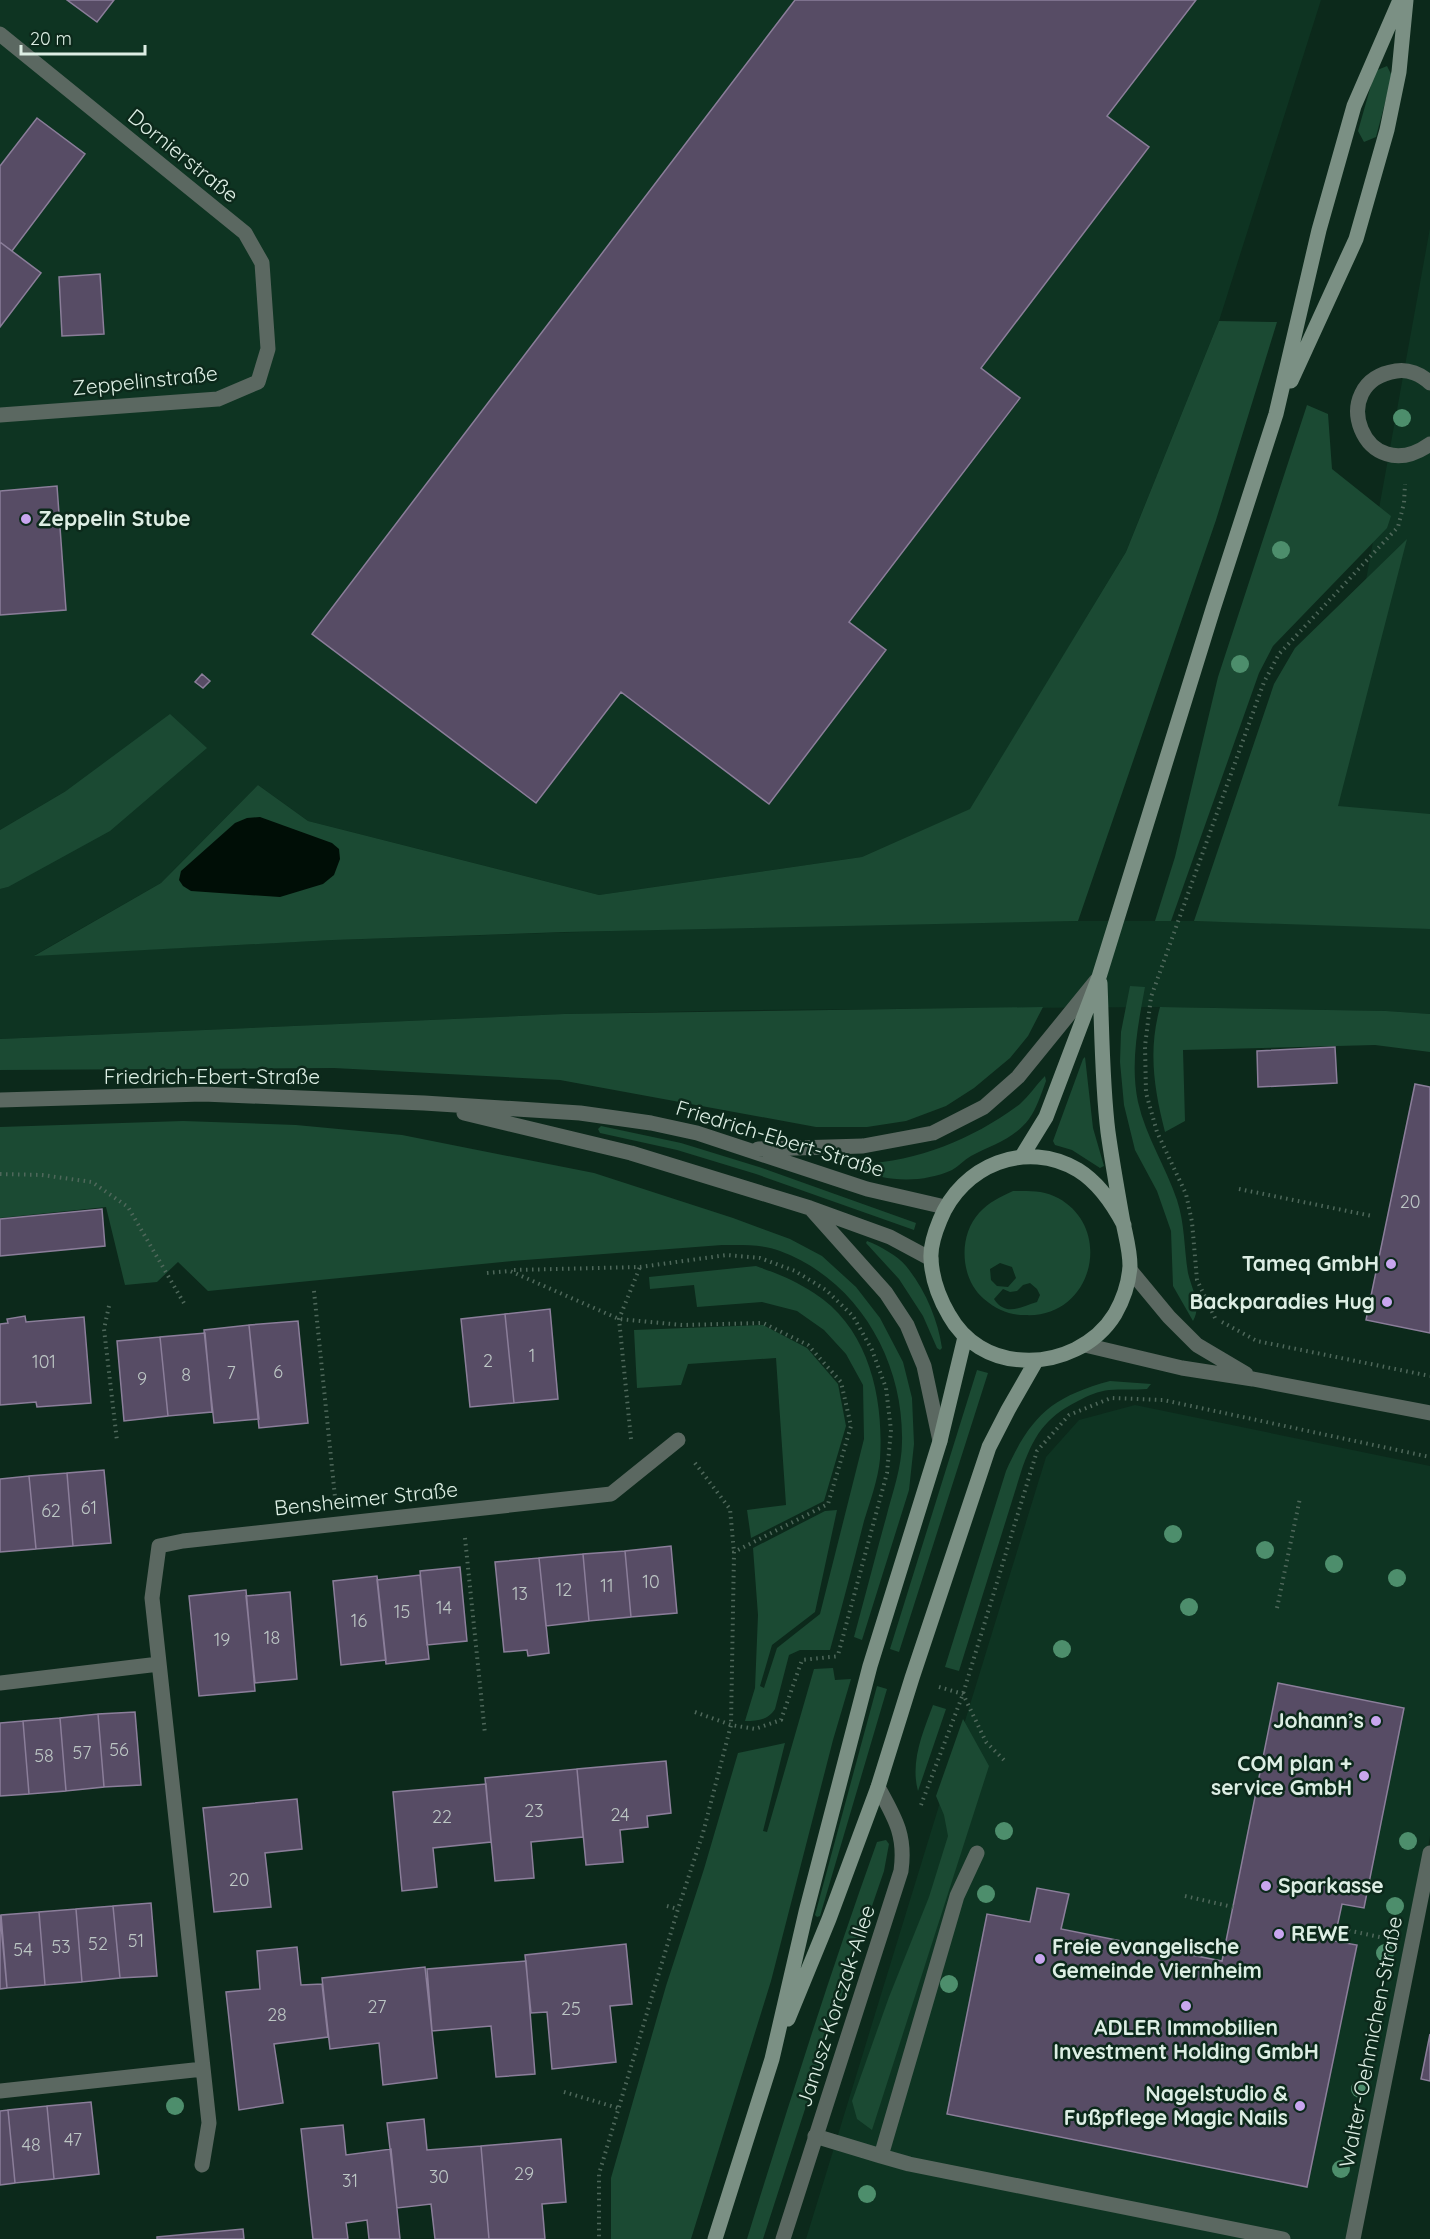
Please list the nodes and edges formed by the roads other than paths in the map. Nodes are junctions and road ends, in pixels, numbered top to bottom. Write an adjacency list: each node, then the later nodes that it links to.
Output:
1 (1400, 0): 6 (main road)
2 (1406, 0): 6 (main road)
3 (0, 34): 4 (street, Dornierstraße)
4 (268, 350): 7 (street, Zeppelinstraße)
5 (1429, 380): 8 (street)
6 (1276, 414): 9 (main road)
7 (0, 415)
8 (1430, 444)
9 (1099, 977): 12 (street); 13 (main road); 16 (main road)
10 (0, 1100): 11 (street, Friedrich-Ebert-Straße)
11 (424, 1103): 12 (street, Friedrich-Ebert-Straße); 15 (street, Friedrich-Ebert-Straße)
12 (748, 1149): 14 (street, Friedrich-Ebert-Straße)
13 (1022, 1156): 14 (main road); 16 (main road)
14 (945, 1207): 17 (main road)
15 (810, 1208): 17 (street, Friedrich-Ebert-Straße); 25 (street)
16 (1124, 1226): 18 (main road)
17 (931, 1260): 19 (main road)
18 (1130, 1270): 20 (main road); 22 (street)
19 (965, 1337): 21 (main road); 25 (main road)
20 (1085, 1345): 21 (main road); 22 (street)
21 (1036, 1361): 28 (main road)
22 (1253, 1379): 23 (street)
23 (1430, 1413)
24 (678, 1440): 26 (street, Bensheimer Straße)
25 (940, 1441): 31 (main road)
26 (159, 1664): 27 (street); 32 (street, Bensheimer Straße)
27 (0, 1683)
28 (878, 1787): 31 (main road); 34 (street, Janusz-Korczak-Allee)
29 (977, 1853): 35 (street)
30 (1430, 1853): 40 (street, Walter-Oehmichen-Straße)
31 (772, 2059): 37 (main road)
32 (203, 2069): 33 (street); 36 (street, Bensheimer Straße)
33 (0, 2091)
34 (815, 2136): 35 (street); 38 (street, Janusz-Korczak-Allee)
35 (881, 2156): 39 (street)
36 (202, 2165)
37 (715, 2239)
38 (783, 2239)
39 (1283, 2239)
40 (1353, 2239)

